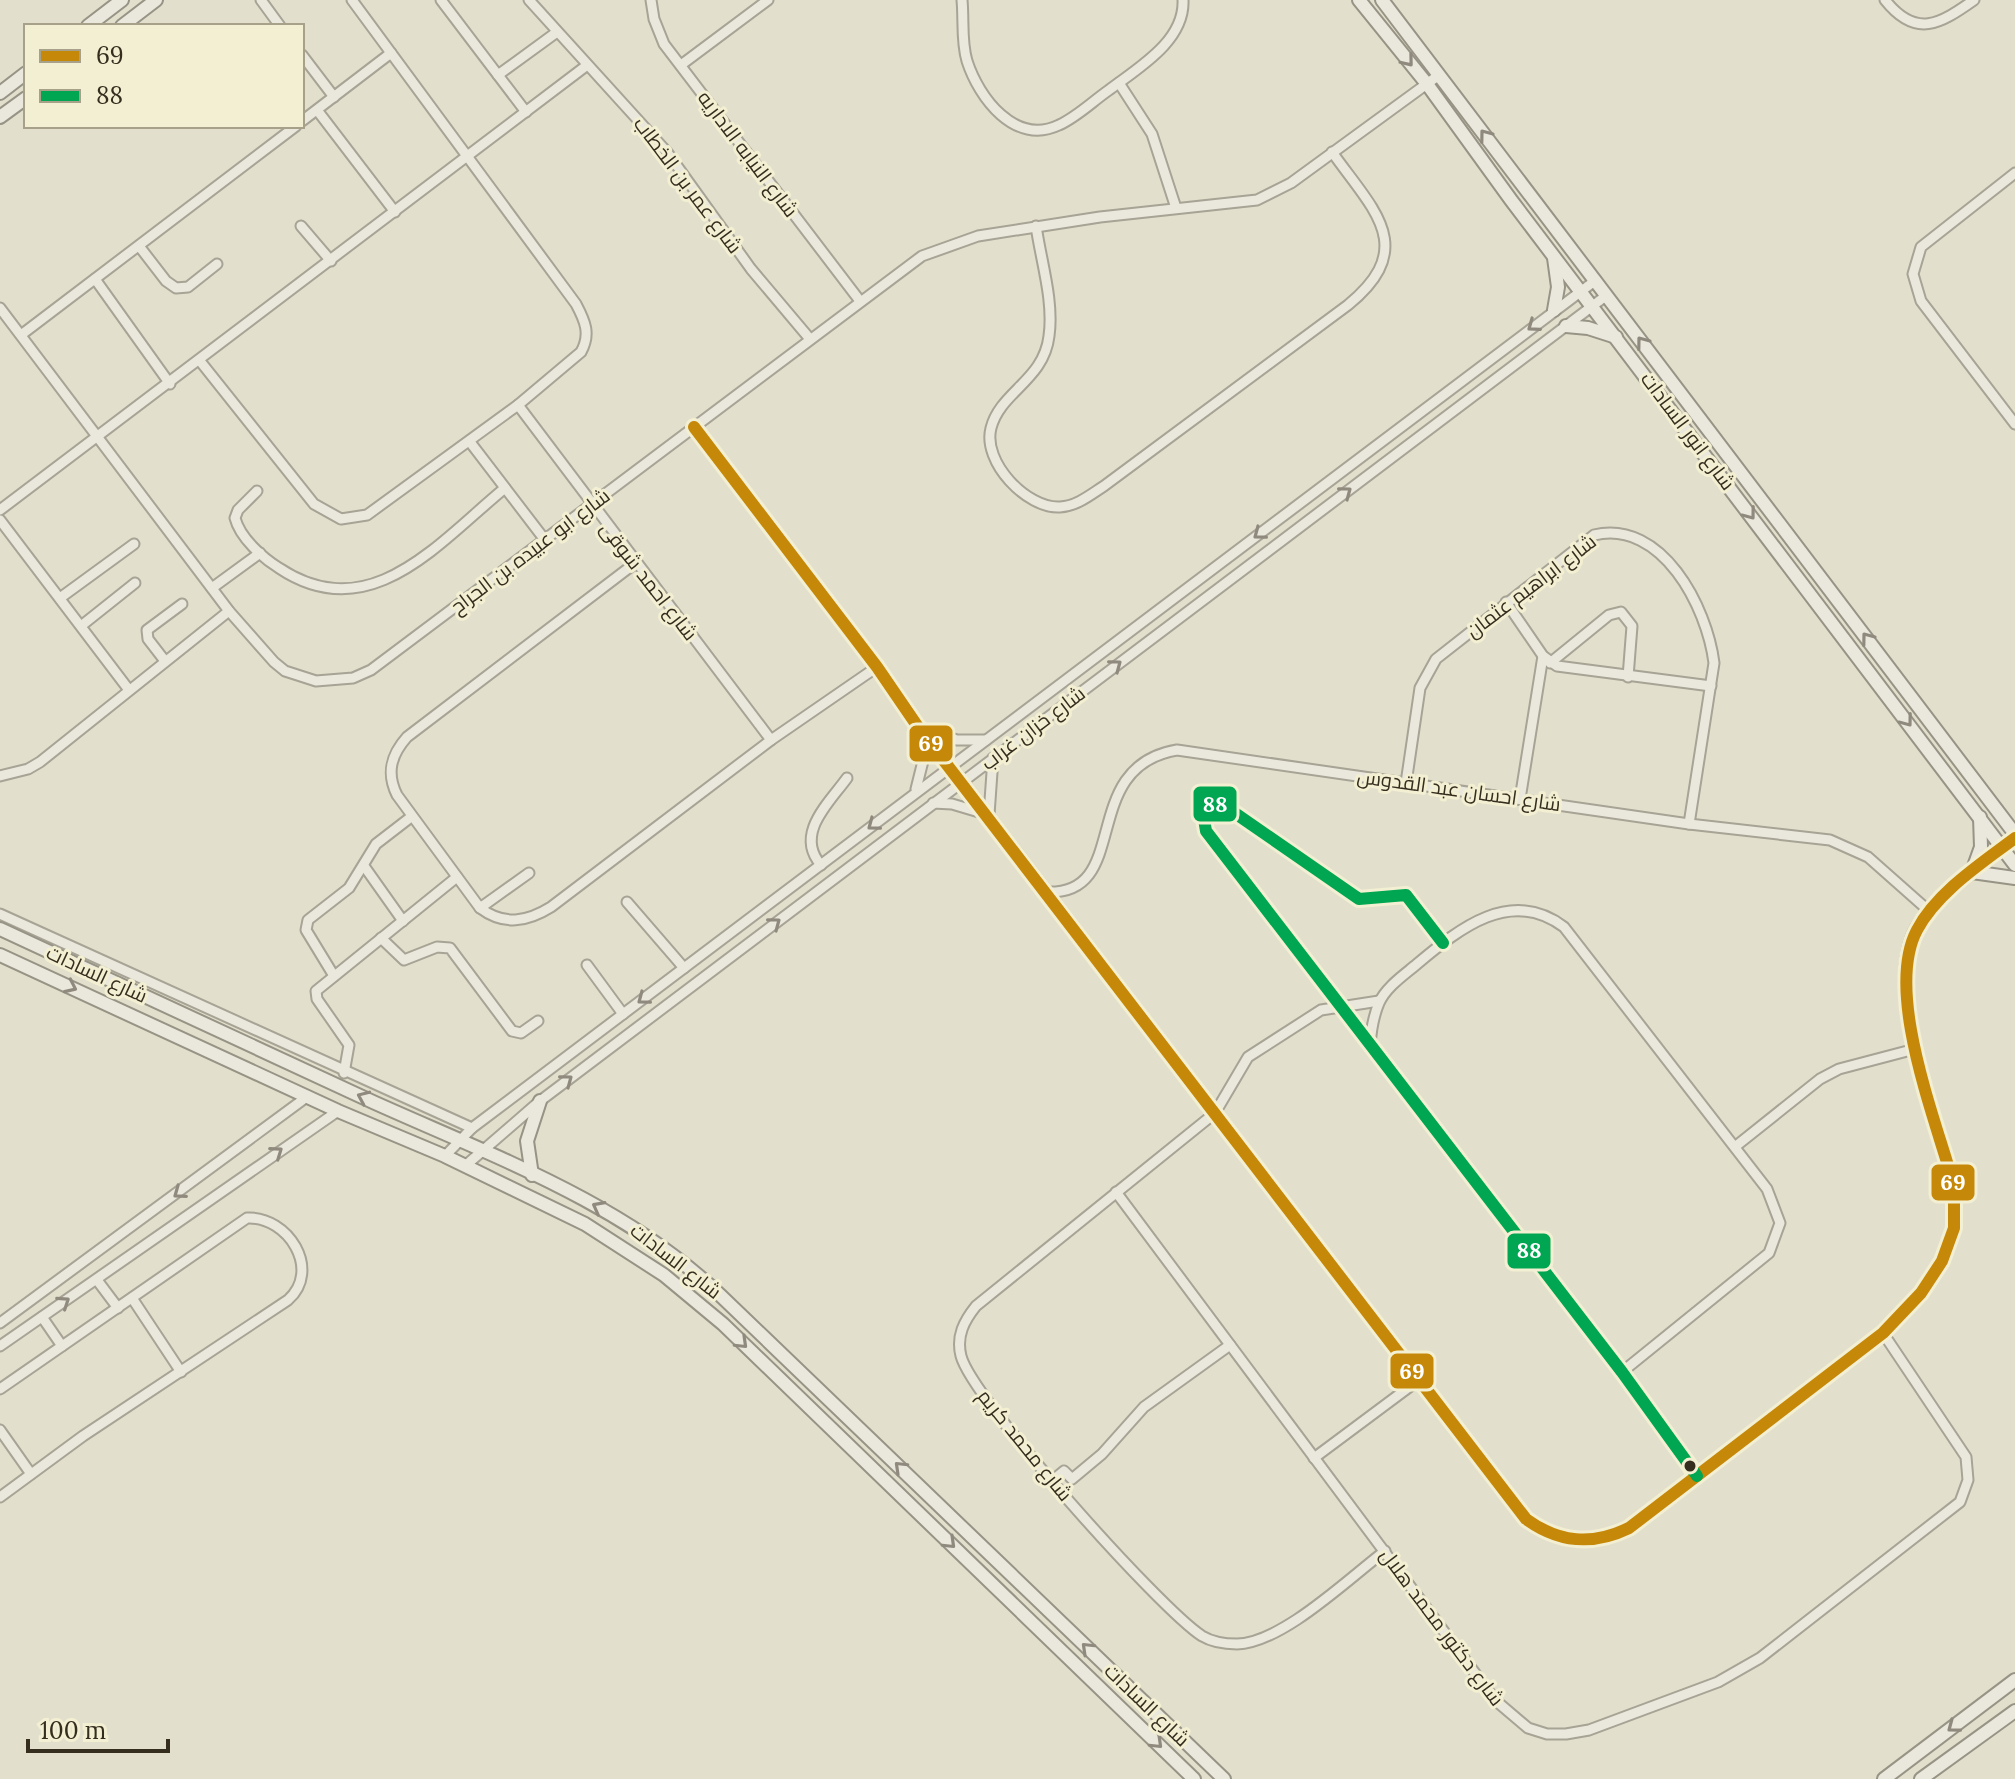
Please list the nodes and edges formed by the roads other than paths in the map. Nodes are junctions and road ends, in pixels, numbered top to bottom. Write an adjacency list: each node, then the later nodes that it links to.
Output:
1 (122, 0): 16 (street)
2 (156, 0): 17 (street)
3 (261, 0): 18 (street)
4 (352, 0): 20 (street)
5 (455, 0): 15 (street)
6 (529, 0): 19 (street, شارع عمر بن الخطاب)
7 (651, 0): 22 (street, شارع النيابه الاداريه)
8 (768, 0): 22 (street)
9 (962, 0): 27 (street)
10 (1183, 0): 27 (street)
11 (1359, 0): 28 (street, شارع انور السادات, one-way to 28)
12 (1382, 0): 26 (street, شارع انور السادات)
13 (1885, 0): 14 (street)
14 (1974, 0)
15 (443, 4): 25 (street)
16 (91, 24)
17 (125, 24)
18 (279, 24)
19 (557, 32): 23 (street, شارع عمر بن الخطاب); 25 (street)
20 (391, 53): 30 (street); 38 (street)
21 (304, 58): 30 (street)
22 (681, 65): 52 (street, شارع النيابه الاداريه)
23 (586, 66): 33 (street); 59 (street, شارع عمر بن الخطاب)
24 (24, 75): 29 (street)
25 (498, 75): 33 (street)
26 (1439, 75): 28 (street, شارع ابو عبيده بن الجراح); 49 (street, شارع انور السادات, one-way to 26)
27 (1119, 83): 40 (street)
28 (1427, 84): 37 (street, شارع ابو عبيده بن الجراح); 45 (street, شارع انور السادات)
29 (4, 90): 31 (street)
30 (334, 97): 32 (street)
31 (23, 100): 34 (street)
32 (317, 110): 35 (street); 41 (street)
33 (526, 112): 38 (street)
34 (0, 117)
35 (304, 120)
36 (293, 128): 44 (street)
37 (1332, 152): 40 (street, شارع ابو عبيده بن الجراح); 43 (street)
38 (468, 156): 41 (street); 62 (street)
39 (2015, 173): 63 (street)
40 (1176, 208): 43 (street, شارع ابو عبيده بن الجراح)
41 (395, 212): 46 (street)
42 (301, 226): 46 (street)
43 (1036, 226): 52 (street, شارع ابو عبيده بن الجراح)
44 (139, 246): 47 (street); 48 (street)
45 (1554, 255): 50 (street, شارع انور السادات); 55 (street)
46 (331, 261): 60 (street)
47 (217, 264)
48 (95, 279): 57 (street); 61 (street)
49 (1596, 280): 50 (street, شارع خزان غراب); 51 (street, شارع انور السادات)
50 (1581, 290): 53 (street, شارع انور السادات); 55 (street, شارع خزان غراب)
51 (1607, 295): 53 (street, شارع خزان غراب); 103 (street, شارع انور السادات, one-way to 51)
52 (860, 301): 59 (street, شارع ابو عبيده بن الجراح)
53 (1593, 306): 56 (street, شارع خزان غراب); 58 (street, شارع انور السادات)
54 (0, 308): 57 (street, شارع ابو عبيده بن الجراح)
55 (1554, 310): 69 (street, شارع خزان غراب, one-way to 69)
56 (1566, 326): 58 (street); 72 (street, شارع خزان غراب, one-way to 56)
57 (21, 335): 65 (street, شارع ابو عبيده بن الجراح)
58 (1616, 337): 104 (street, شارع انور السادات, one-way to 104)
59 (810, 339): 64 (street, شارع ابو عبيده بن الجراح)
60 (200, 361): 61 (street); 66 (street)
61 (170, 384): 65 (street)
62 (518, 405): 66 (street); 70 (street, شارع احمد شوقى)
63 (2015, 424)
64 (694, 427): 70 (street, شارع ابو عبيده بن الجراح); 87 (street)
65 (99, 437): 71 (street); 79 (street, شارع ابو عبيده بن الجراح)
66 (470, 442): 67 (street)
67 (505, 488): 74 (street); 76 (street)
68 (257, 491): 76 (street)
69 (1300, 502): 72 (street); 93 (street, شارع خزان غراب, one-way to 93)
70 (590, 505): 74 (street, شارع ابو عبيده بن الجراح); 77 (street, شارع احمد شوقى)
71 (0, 510)
72 (1312, 517): 94 (street, شارع خزان غراب, one-way to 72)
73 (0, 520): 80 (street)
74 (545, 540): 83 (street, شارع ابو عبيده بن الجراح)
75 (134, 544): 80 (street)
76 (260, 553): 79 (street)
77 (634, 564): 92 (street, شارع احمد شوقى); 107 (street)
78 (135, 583): 84 (street)
79 (212, 588): 83 (street, شارع ابو عبيده بن الجراح)
80 (60, 598): 84 (street)
81 (1506, 602): 85 (street); 89 (street, شارع ابراهيم عثمان); 99 (street, شارع ابراهيم عثمان)
82 (182, 604): 86 (street)
83 (229, 611): 86 (street)
84 (81, 626): 90 (street)
85 (1547, 659): 88 (street); 88 (street); 101 (street)
86 (165, 661): 90 (street)
87 (877, 667): 91 (street); 92 (street)
88 (1628, 677): 89 (street)
89 (1711, 686): 108 (street, شارع ابراهيم عثمان)
90 (129, 690): 96 (street)
91 (918, 727): 93 (street); 95 (street); 100 (street)
92 (771, 740): 120 (street)
93 (986, 740): 95 (street, شارع خزان غراب)
94 (993, 758): 98 (street, شارع خزان غراب); 106 (street)
95 (949, 766): 98 (street); 100 (street, شارع خزان غراب)
96 (0, 776)
97 (847, 778): 111 (street)
98 (961, 782): 102 (street, شارع خزان غراب); 106 (street)
99 (1406, 783): 101 (street, شارع احسان عبد القدوس); 118 (street, شارع احسان عبد القدوس)
100 (914, 794): 111 (street, شارع خزان غراب, one-way to 111)
101 (1520, 799): 108 (street, شارع احسان عبد القدوس)
102 (933, 803): 106 (street); 139 (street, شارع خزان غراب, one-way to 102)
103 (1993, 805): 105 (street); 109 (street, شارع انور السادات)
104 (1979, 813): 110 (street, شارع انور السادات); 114 (street)
105 (2015, 813)
106 (989, 815): 118 (street)
107 (411, 817): 113 (street); 116 (street)
108 (1689, 824): 121 (street, شارع احسان عبد القدوس)
109 (2015, 836): 110 (street)
110 (2002, 848): 112 (street, شارع انور السادات); 114 (street)
111 (821, 865): 129 (street, شارع خزان غراب)
112 (2015, 865)
113 (364, 866): 123 (street); 130 (street)
114 (1972, 872): 117 (street); 121 (street)
115 (529, 873): 120 (street)
116 (457, 877): 120 (street); 123 (street)
117 (2015, 878)
118 (1046, 892): 141 (street)
119 (627, 902): 129 (street)
120 (480, 908)
121 (1929, 911): 136 (street)
122 (0, 914): 137 (street)
123 (403, 921): 125 (street)
124 (0, 929): 143 (street, شارع السادات, one-way to 124)
125 (381, 938): 130 (street); 134 (street)
126 (1443, 943): 131 (street); 132 (street); 144 (street)
127 (0, 955): 138 (street, شارع السادات, one-way to 138)
128 (587, 965): 133 (street)
129 (684, 968): 133 (street, شارع خزان غراب, one-way to 133)
130 (334, 976): 137 (street)
131 (1379, 1001): 132 (street); 135 (street)
132 (1340, 1007): 135 (street); 141 (street)
133 (623, 1014): 142 (street, شارع خزان غراب)
134 (538, 1021)
135 (1370, 1046): 160 (street)
136 (1915, 1049): 144 (street); 155 (street)
137 (344, 1073): 142 (street)
138 (308, 1096): 140 (street, شارع السادات); 154 (street, one-way to 154)
139 (540, 1101): 145 (street, شارع خزان غراب); 148 (street)
140 (338, 1111): 146 (street, شارع السادات); 150 (street, one-way to 140)
141 (1215, 1113): 149 (street, شارع محمد كريم); 161 (street)
142 (472, 1128): 143 (street, شارع خزان غراب)
143 (459, 1140): 145 (street, شارع السادات); 146 (street, شارع خزان غراب)
144 (1736, 1146): 160 (street)
145 (481, 1151): 147 (street, شارع خزان غراب); 148 (street, شارع السادات)
146 (445, 1156): 147 (street, شارع السادات)
147 (465, 1166): 172 (street, شارع السادات, one-way to 172)
148 (532, 1175): 173 (street, شارع السادات, one-way to 148)
149 (1116, 1192): 156 (street, شارع دكتور محمد هلال); 167 (street, شارع محمد كريم)
150 (97, 1280): 152 (street); 153 (street, one-way to 150)
151 (132, 1298): 152 (street); 159 (street); 159 (street)
152 (118, 1308): 158 (street)
153 (42, 1317): 157 (street); 158 (street)
154 (0, 1323)
155 (1883, 1333): 166 (street); 169 (street, شارع دكتور محمد هلال)
156 (1230, 1345): 164 (street, شارع دكتور محمد هلال); 167 (street)
157 (0, 1346)
158 (62, 1346): 162 (street)
159 (181, 1372): 165 (street)
160 (1622, 1372): 166 (street)
161 (1420, 1379): 164 (street); 166 (street)
162 (0, 1389)
163 (0, 1430): 165 (street)
164 (1314, 1458): 169 (street, شارع دكتور محمد هلال)
165 (31, 1474): 168 (street)
166 (1697, 1476)
167 (1053, 1480): 169 (street, شارع محمد كريم)
168 (0, 1497)
169 (1385, 1551)
170 (2015, 1680): 174 (street, one-way to 174)
171 (2015, 1711): 175 (street)
172 (1194, 1779)
173 (1224, 1779)
174 (1884, 1779)
175 (1921, 1779)

